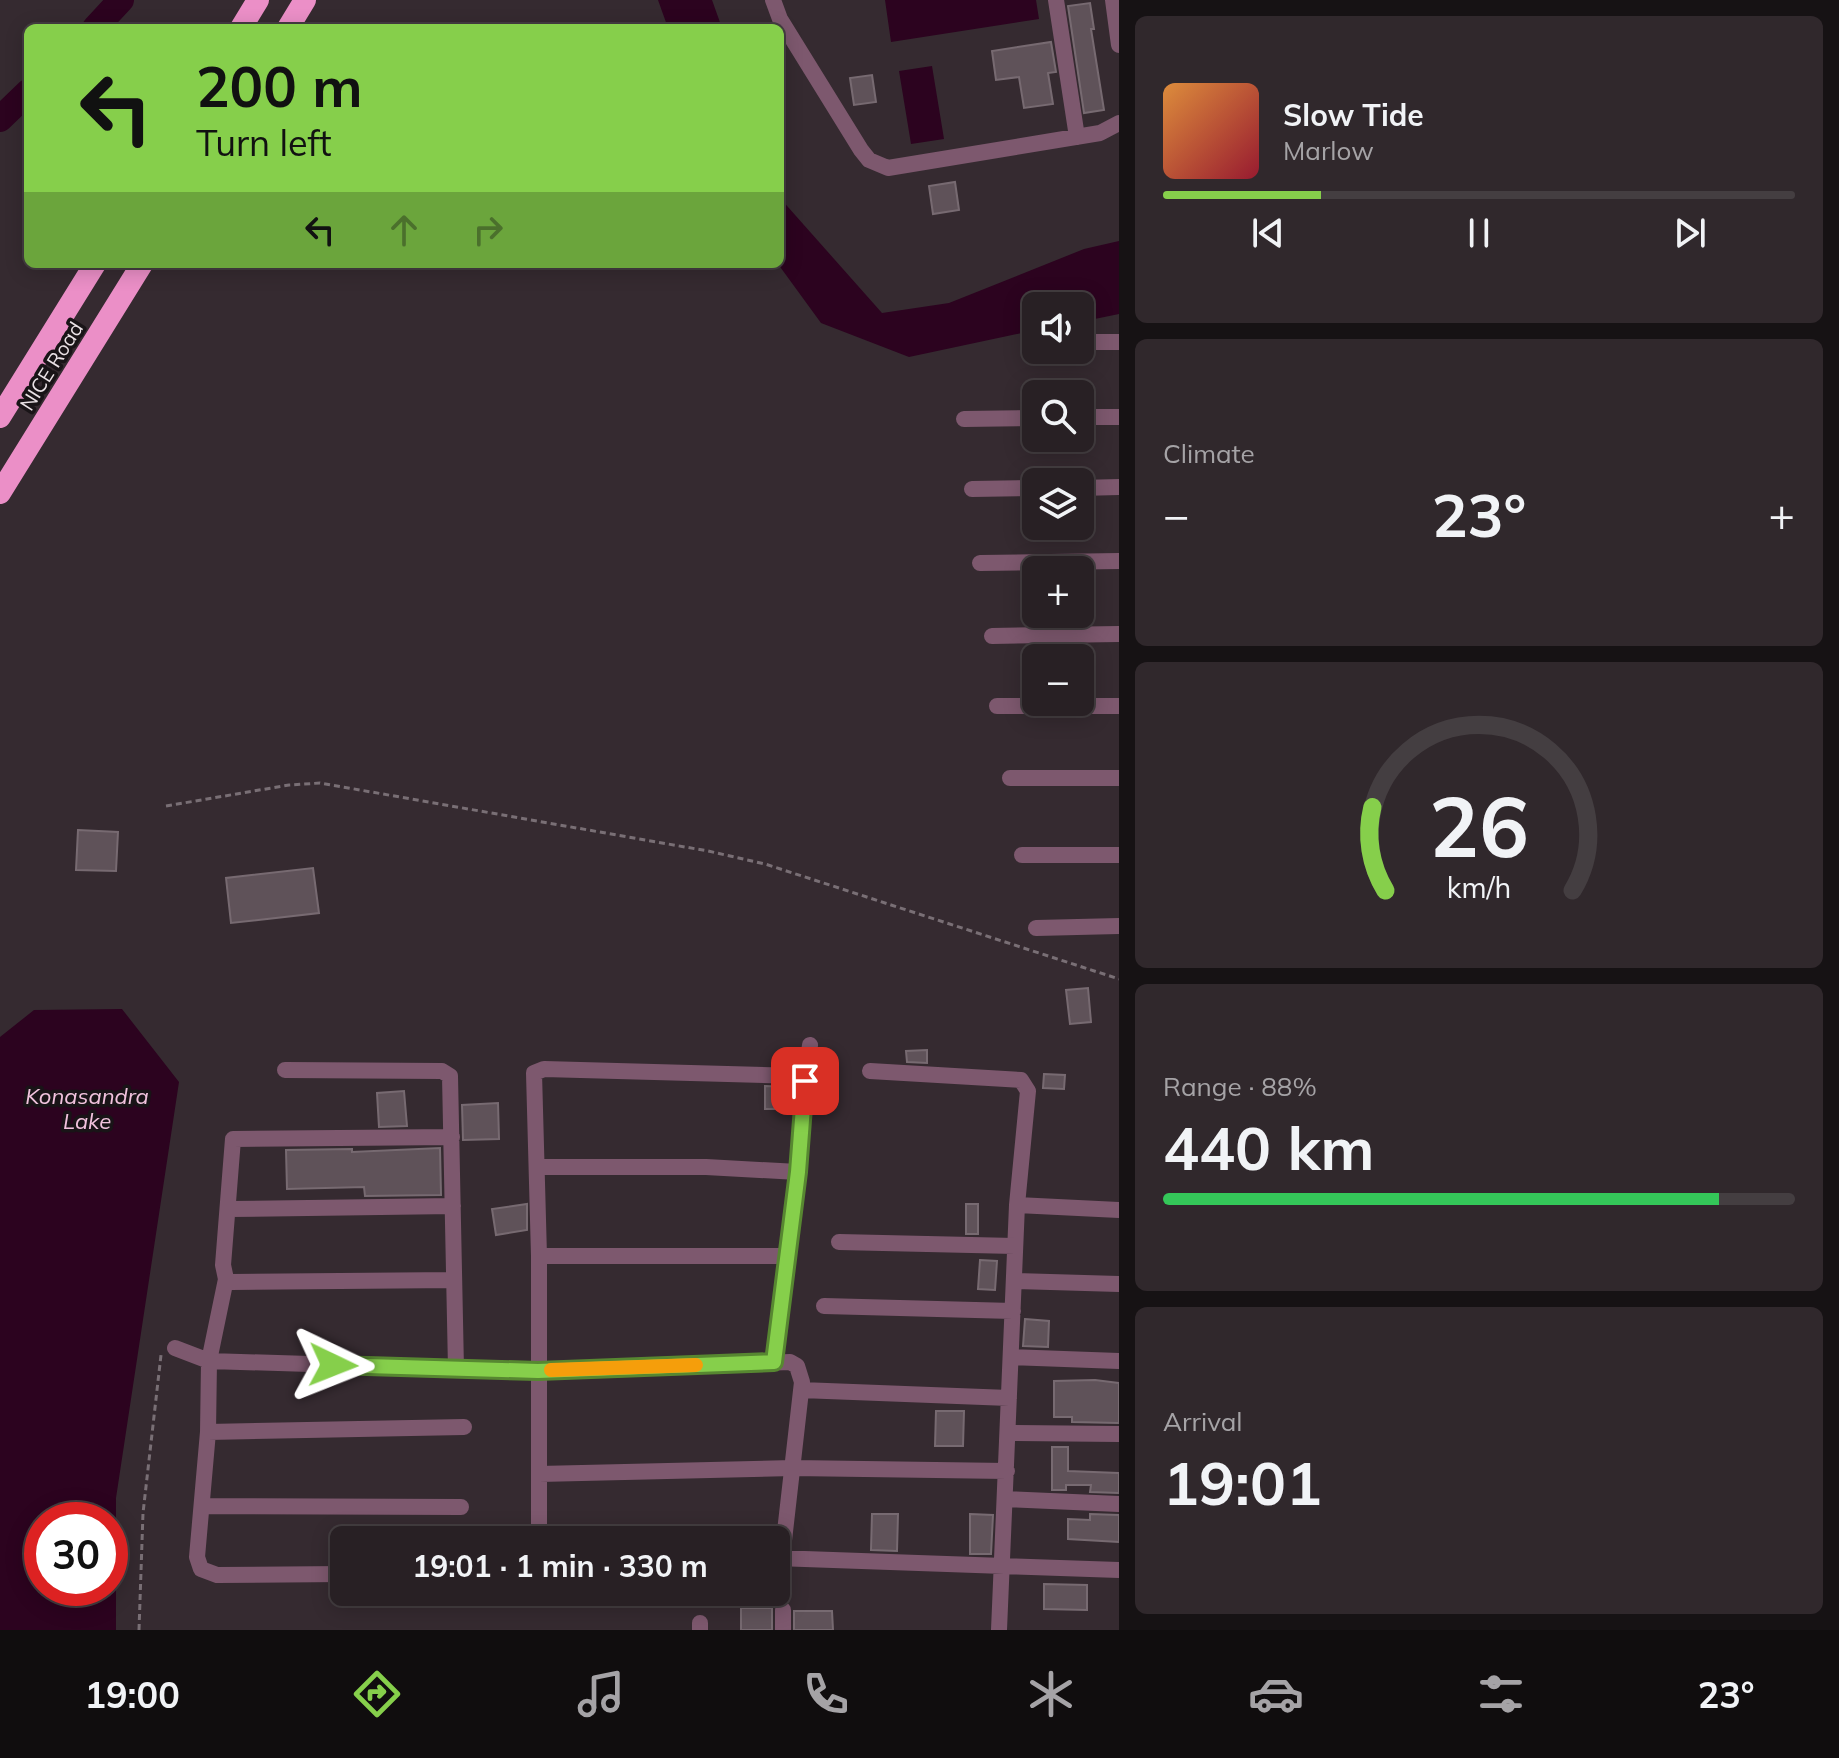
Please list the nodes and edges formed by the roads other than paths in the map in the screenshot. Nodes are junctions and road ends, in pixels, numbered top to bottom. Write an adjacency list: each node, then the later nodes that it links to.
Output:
1 (258, 0): 6 (highway)
2 (305, 0): 7 (highway)
3 (773, 0): 8 (street)
4 (1056, 0): 12 (street)
5 (1113, 0): 10 (street)
6 (243, 24)
7 (290, 24)
8 (783, 24)
9 (784, 25): 12 (street)
10 (1119, 45)
11 (1119, 123): 12 (street)
12 (1077, 137)
13 (93, 268): 17 (highway, NICE Road)
14 (140, 268): 26 (highway, NICE Road)
15 (1094, 342): 16 (street)
16 (1119, 342)
17 (0, 417)
18 (1094, 417): 19 (street)
19 (1119, 417)
20 (1022, 418): 21 (street)
21 (964, 419)
22 (1119, 487): 24 (street)
23 (1022, 488): 25 (street)
24 (1094, 488)
25 (972, 489)
26 (0, 493)
27 (1119, 561): 28 (street)
28 (980, 563)
29 (1119, 634): 30 (street)
30 (992, 636)
31 (997, 706): 32 (street)
32 (1119, 706)
33 (1010, 778): 34 (street)
34 (1119, 778)
35 (1022, 855): 36 (street)
36 (1119, 855)
37 (1119, 926): 38 (street)
38 (1036, 928)
39 (810, 1045): 42 (street)
40 (285, 1070): 43 (street)
41 (870, 1071): 46 (street)
42 (805, 1081): 44 (street); 45 (street)
43 (452, 1137): 47 (street); 48 (street)
44 (538, 1167): 45 (street); 52 (street)
45 (798, 1172): 53 (street)
46 (1017, 1205): 49 (street); 51 (street)
47 (453, 1206): 48 (street); 55 (street)
48 (230, 1209): 54 (street)
49 (1119, 1210)
50 (839, 1242): 51 (street)
51 (1015, 1246): 56 (street)
52 (539, 1256): 53 (street); 66 (street)
53 (788, 1256): 64 (street)
54 (226, 1279): 55 (street); 62 (street)
55 (454, 1280): 65 (street)
56 (1014, 1281): 57 (street); 59 (street)
57 (1119, 1284)
58 (824, 1306): 59 (street)
59 (1013, 1311): 61 (street)
60 (175, 1348): 62 (street)
61 (1011, 1357): 63 (street); 68 (street)
62 (209, 1361): 65 (street); 70 (street)
63 (1119, 1361)
64 (774, 1362): 66 (street); 67 (street)
65 (456, 1369): 66 (street)
66 (538, 1371): 75 (street)
67 (801, 1390): 68 (street); 73 (street)
68 (1009, 1398): 71 (street)
69 (464, 1427): 70 (street)
70 (208, 1432): 78 (street)
71 (1008, 1433): 72 (street); 74 (street)
72 (1119, 1434)
73 (793, 1468): 74 (street); 75 (street); 81 (street)
74 (1007, 1471): 76 (street)
75 (539, 1474): 80 (street)
76 (1005, 1499): 77 (street); 83 (street)
77 (1119, 1504)
78 (202, 1506): 79 (street); 85 (street)
79 (461, 1507)
80 (539, 1526)
81 (784, 1526)
82 (790, 1558): 83 (street)
83 (1002, 1564): 84 (street); 88 (street)
84 (1119, 1570)
85 (330, 1574)
86 (783, 1610): 87 (street)
87 (783, 1630)
88 (999, 1630)

